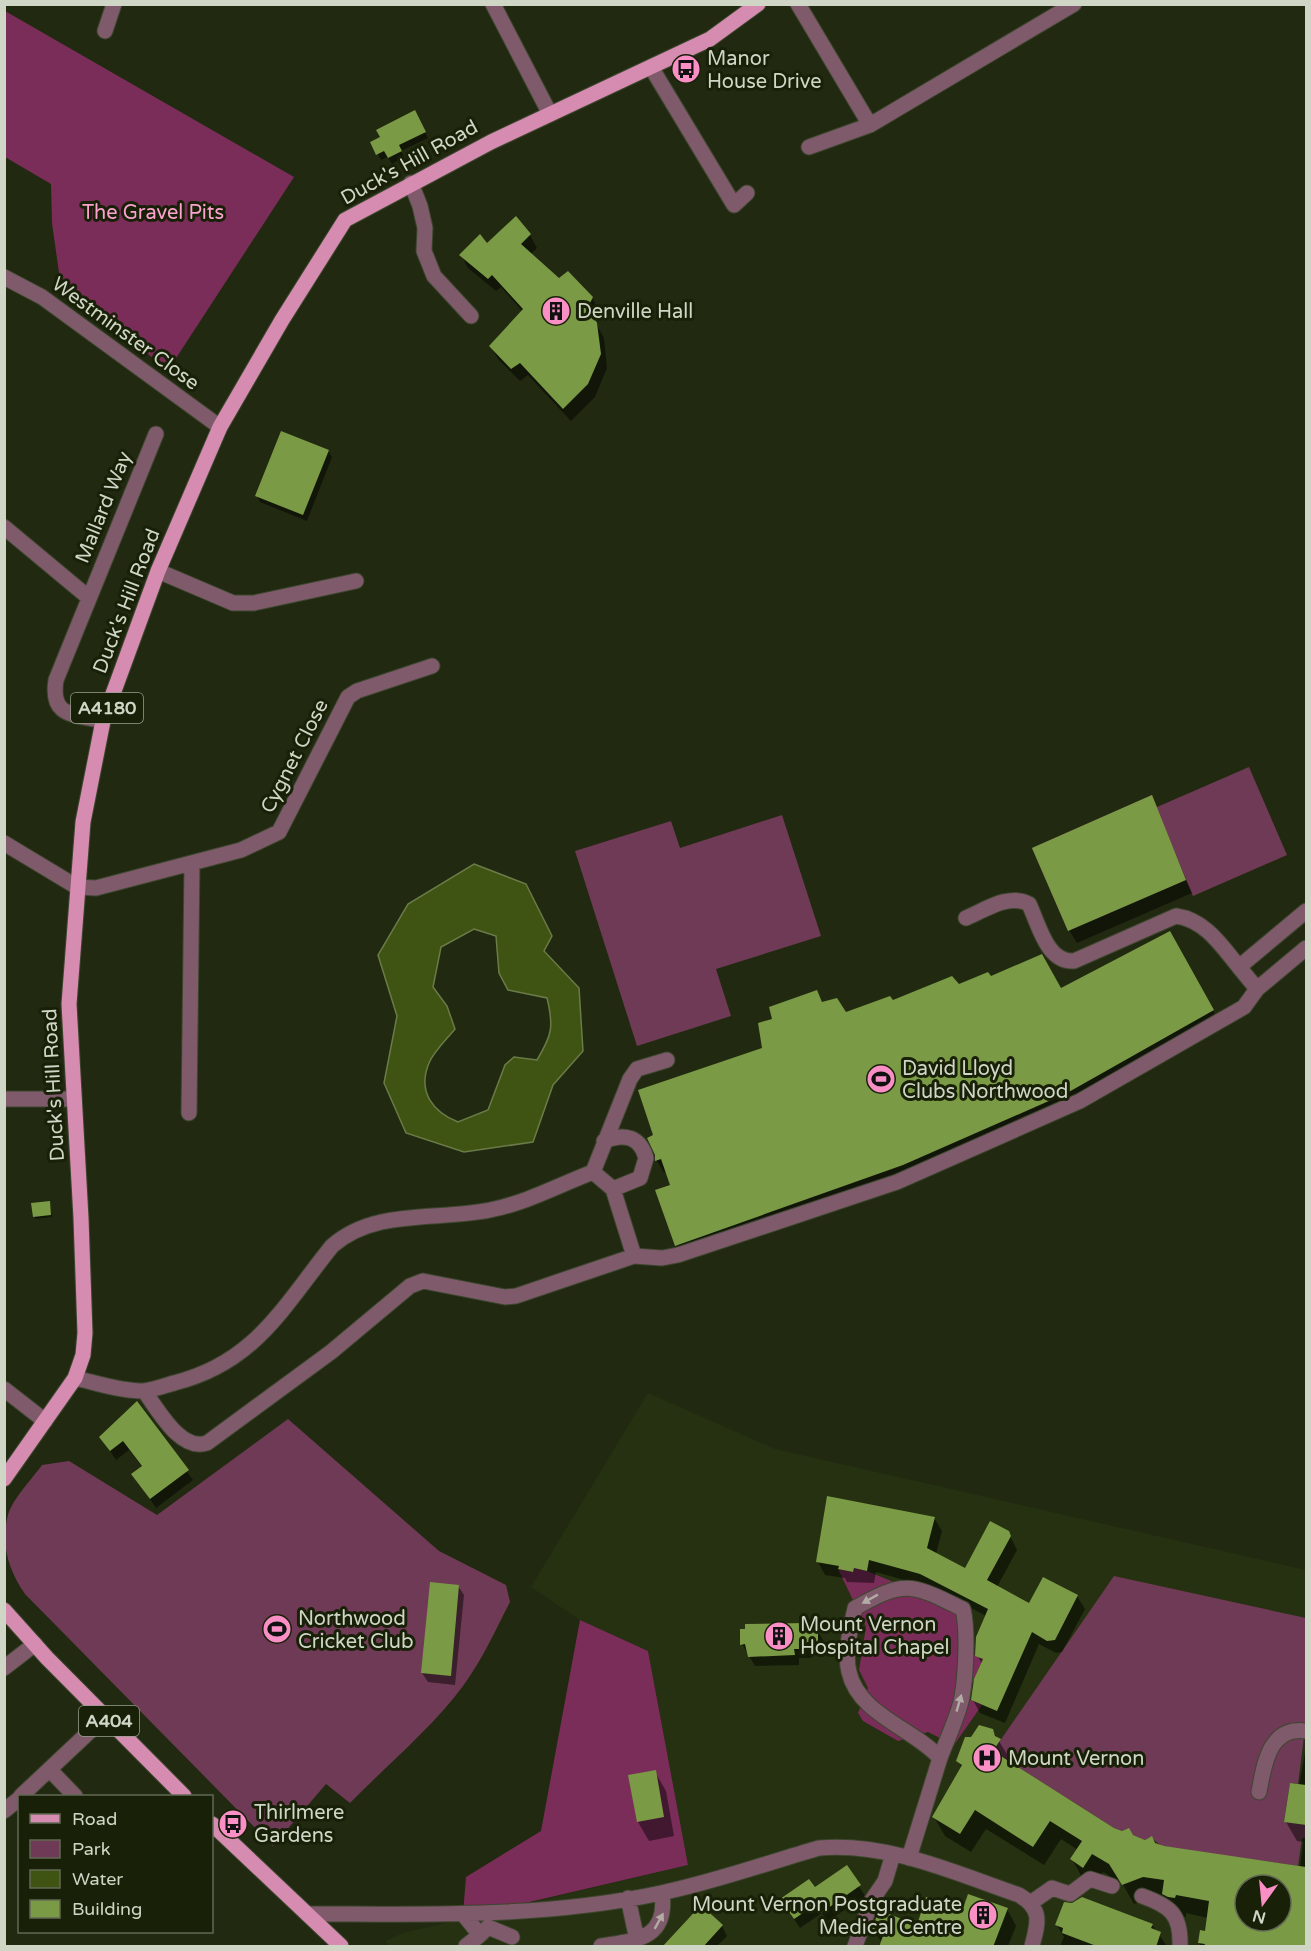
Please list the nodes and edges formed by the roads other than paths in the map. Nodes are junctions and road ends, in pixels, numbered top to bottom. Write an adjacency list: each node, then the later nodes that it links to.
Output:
1 (114, 4): 6 (street)
2 (493, 4): 8 (street)
3 (758, 4): 7 (main road, Duck's Hill Road / A4180)
4 (798, 4): 9 (street)
5 (1074, 4): 9 (street)
6 (105, 31)
7 (651, 67): 8 (main road, Duck's Hill Road / A4180); 12 (street)
8 (550, 114): 11 (main road, Duck's Hill Road / A4180)
9 (870, 125): 10 (street)
10 (809, 147)
11 (411, 183): 14 (street); 15 (main road, Duck's Hill Road / A4180)
12 (747, 193)
13 (4, 277): 15 (street, Westminster Close)
14 (471, 316)
15 (220, 427): 18 (main road, Duck's Hill Road / A4180)
16 (156, 434): 20 (street, Mallard Way)
17 (4, 527): 20 (street, Mallard Way)
18 (158, 571): 19 (street); 22 (main road, Duck's Hill Road / A4180)
19 (356, 581)
20 (88, 597): 22 (street, Mallard Way)
21 (432, 666): 24 (street, Cygnet Close)
22 (103, 721): 25 (main road, Duck's Hill Road / A4180)
23 (4, 843): 25 (street)
24 (192, 863): 25 (street, Cygnet Close); 34 (street)
25 (77, 887): 33 (main road, Duck's Hill Road / A4180)
26 (1306, 911): 29 (street)
27 (966, 918): 29 (street)
28 (1306, 948): 30 (street)
29 (1239, 967): 30 (street)
30 (1257, 989): 38 (street)
31 (667, 1060): 35 (street)
32 (4, 1099): 33 (street)
33 (74, 1099): 39 (main road, Duck's Hill Road / A4180)
34 (189, 1113)
35 (604, 1140): 36 (street); 37 (street)
36 (593, 1172): 37 (street); 41 (street)
37 (613, 1189): 38 (street)
38 (634, 1256): 41 (street)
39 (75, 1378): 41 (street); 42 (main road, Duck's Hill Road / A4180)
40 (4, 1389): 42 (street)
41 (144, 1391)
42 (45, 1421): 43 (main road, Duck's Hill Road / A4180)
43 (4, 1479)
44 (4, 1610): 45 (main road, A404)
45 (35, 1644): 46 (street); 47 (main road, A404)
46 (4, 1668)
47 (105, 1717): 51 (street); 55 (main road, A404)
48 (1306, 1731): 52 (street)
49 (912, 1745): 50 (street)
50 (935, 1753): 50 (street, one-way to 50); 60 (street)
51 (50, 1770): 53 (street); 54 (street)
52 (1258, 1792)
53 (22, 1795)
54 (73, 1795)
55 (182, 1795)
56 (18, 1799): 57 (street)
57 (4, 1811)
58 (213, 1825): 66 (main road)
59 (893, 1854): 60 (street); 62 (street); 74 (street)
60 (909, 1858): 65 (street)
61 (1112, 1886): 65 (street)
62 (662, 1893): 64 (street); 70 (street, one-way to 62)
63 (1142, 1896): 76 (street)
64 (628, 1898): 67 (street); 70 (street)
65 (1032, 1902): 75 (street)
66 (307, 1914): 67 (street); 71 (main road)
67 (463, 1914): 68 (street)
68 (480, 1935): 69 (street); 72 (street)
69 (512, 1936)
70 (637, 1940): 73 (street)
71 (341, 1947)
72 (466, 1947)
73 (601, 1947)
74 (855, 1947)
75 (1032, 1947)
76 (1180, 1947)

